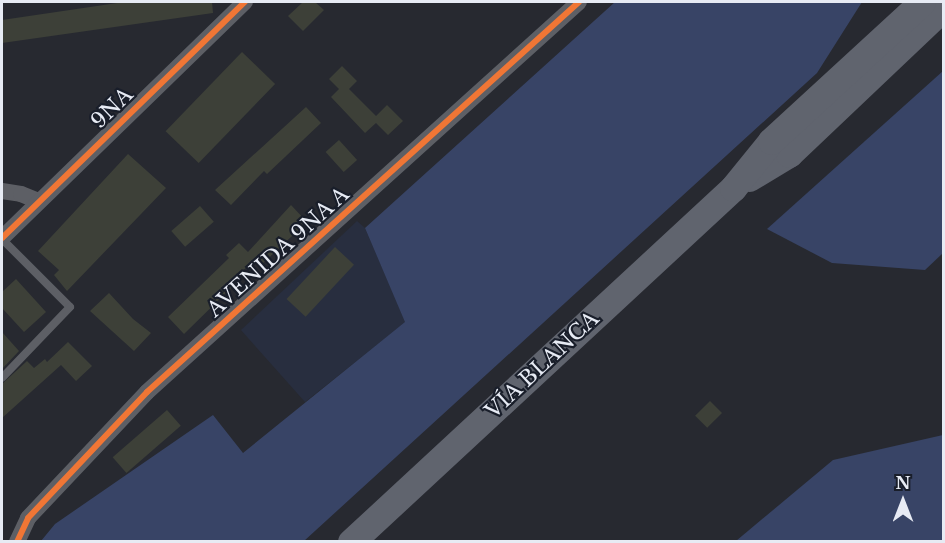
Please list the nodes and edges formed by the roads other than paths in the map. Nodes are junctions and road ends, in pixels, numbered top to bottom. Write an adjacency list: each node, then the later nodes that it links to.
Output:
1 (245, 2): 11 (street, 9NA)
2 (579, 2): 14 (street, AVENIDA 9NA A)
3 (897, 2): 8 (highway)
4 (922, 2): 8 (highway, VÍA BLANCA)
5 (944, 7): 7 (highway, VÍA BLANCA)
6 (944, 27): 7 (highway)
7 (891, 59): 9 (highway, VÍA BLANCA)
8 (841, 78): 9 (highway, VÍA BLANCA)
9 (733, 188): 15 (highway, VÍA BLANCA)
10 (2, 191): 11 (street)
11 (38, 201): 12 (street, 9NA)
12 (2, 239): 13 (lane)
13 (2, 378)
14 (17, 542)
15 (351, 542)

